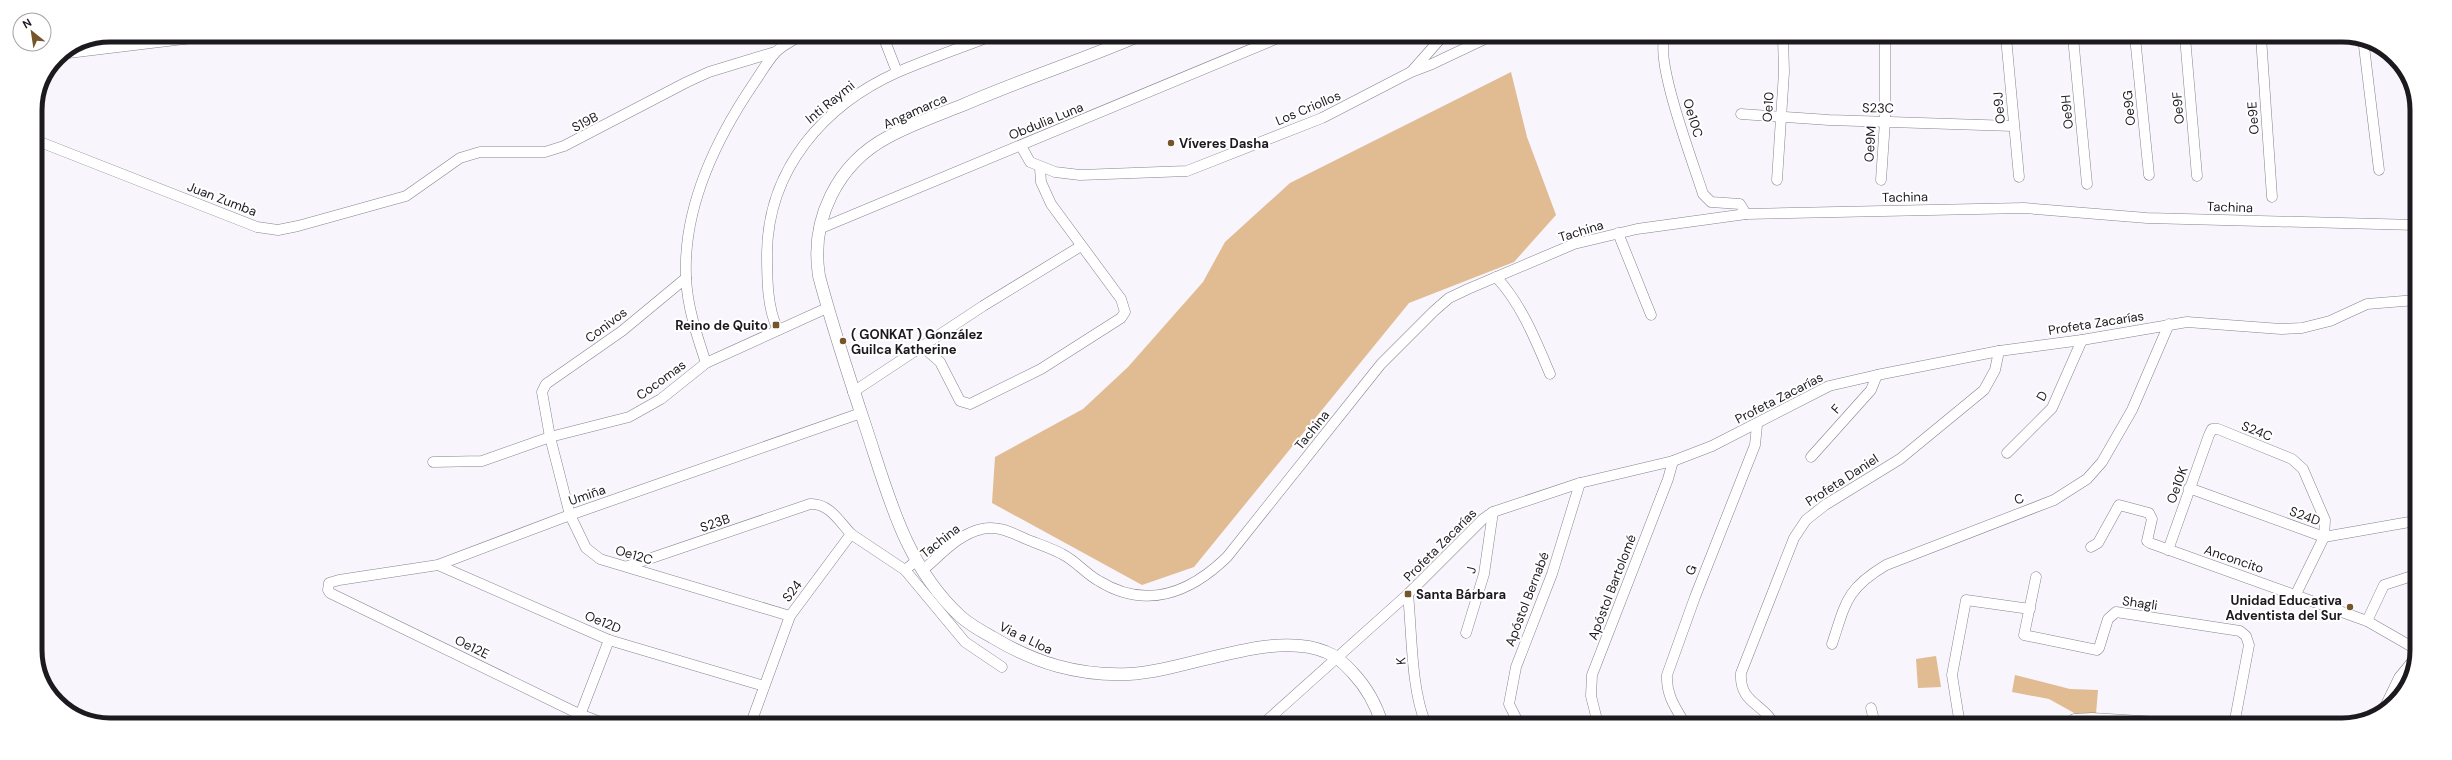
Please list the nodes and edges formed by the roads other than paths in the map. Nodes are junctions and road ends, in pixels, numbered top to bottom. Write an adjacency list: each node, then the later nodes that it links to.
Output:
1 (159, 42): 18 (street)
2 (791, 42): 19 (street)
3 (885, 42): 20 (street)
4 (975, 42): 20 (street, Inti Raymi)
5 (1122, 42): 40 (street, Angamarca)
6 (1269, 42): 27 (street, Obdulia Luna)
7 (1437, 42): 21 (street)
8 (1478, 42): 21 (street, Los Criollos)
9 (1664, 42): 38 (street, Oe10C)
10 (1783, 42): 23 (street, Oe10)
11 (1886, 42): 24 (street, Oe9M)
12 (2006, 42): 25 (street, Oe9J)
13 (2073, 42): 35 (street, Oe9H)
14 (2136, 42): 30 (street, Oe9G)
15 (2185, 42): 31 (street, Oe9F)
16 (2261, 42): 37 (street, Oe9E)
17 (2364, 45): 29 (street)
18 (73, 52)
19 (775, 52): 36 (street, S19B); 44 (street)
20 (897, 72): 49 (street, Inti Raymi)
21 (1411, 72): 28 (street, Los Criollos)
22 (1741, 114): 23 (street, S23C)
23 (1779, 117): 24 (street, S23C); 33 (street, Oe10)
24 (1885, 121): 25 (street, S23C); 34 (street, Oe9M)
25 (2013, 126): 32 (street, Oe9J)
26 (42, 143): 36 (street, Juan Zumba)
27 (1021, 146): 28 (street); 40 (street, Obdulia Luna)
28 (1040, 168): 42 (street)
29 (2379, 170)
30 (2149, 175)
31 (2197, 176)
32 (2019, 177)
33 (1777, 180)
34 (1881, 180)
35 (2087, 184)
36 (406, 196)
37 (2272, 198)
38 (1746, 214): 39 (street, Tachina); 41 (street, Tachina)
39 (2410, 225)
40 (819, 229): 46 (street, Angamarca)
41 (1618, 233): 43 (street, Tachina); 47 (street)
42 (1081, 246): 51 (street); 51 (street)
43 (1496, 277): 54 (street); 77 (street, Tachina)
44 (686, 278): 53 (street); 56 (street, Conivos)
45 (2410, 300): 48 (street, Profeta Zacarías)
46 (828, 308): 49 (street, Cocomas); 57 (street, Via a Lloa)
47 (1651, 315)
48 (2169, 324): 50 (street, Profeta Zacarías); 89 (street, C)
49 (778, 330): 53 (street, Cocomas)
50 (2082, 340): 52 (street, Profeta Zacarías); 62 (street, D)
51 (923, 347): 57 (street)
52 (1999, 351): 55 (street, Profeta Zacarías); 103 (street, Profeta Daniel)
53 (706, 363): 61 (street, Cocomas)
54 (1550, 374)
55 (1877, 375): 59 (street, Profeta Zacarías); 63 (street, F)
56 (542, 392): 61 (street, Oe12C)
57 (853, 392): 58 (street, Via a Lloa)
58 (861, 413): 69 (street, Umiña); 77 (street, Via a Lloa)
59 (1757, 425): 64 (street, Profeta Zacarías); 102 (street, G)
60 (2212, 429): 67 (street, Oe10K); 72 (street, S24C)
61 (550, 437): 65 (street, Cocomas); 69 (street, Oe12C)
62 (2007, 453)
63 (1810, 457)
64 (1672, 461): 66 (street, Profeta Zacarías); 101 (street, Apóstol Bartolomé)
65 (432, 462)
66 (1580, 483): 68 (street, Profeta Zacarías); 100 (street, Apóstol Bernabé)
67 (2189, 488): 72 (street, S24D); 74 (street, Oe10K)
68 (1492, 512): 82 (street, Profeta Zacarías); 87 (street, J)
69 (570, 515): 75 (street, Umiña); 76 (street, Oe12C)
70 (2410, 522): 72 (street, S24D)
71 (851, 534): 76 (street, S23B); 78 (street); 85 (street, S24)
72 (2324, 537): 83 (street)
73 (2091, 547): 74 (street, Anconcito)
74 (2168, 550): 83 (street, Anconcito)
75 (438, 566): 81 (street, Umiña); 88 (street, Oe12D)
76 (628, 566): 85 (street, Oe12C)
77 (920, 566): 78 (street, Tachina); 91 (street, Via a Lloa)
78 (905, 570): 92 (street)
79 (2036, 577): 84 (street, Shagli)
80 (2410, 577): 86 (street)
81 (330, 593): 95 (street, Oe12E)
82 (1408, 594): 91 (street, Profeta Zacarías); 99 (street, K)
83 (2296, 594): 86 (street, Anconcito)
84 (2030, 609): 105 (street); 106 (street, Shagli)
85 (790, 616): 93 (street, S24)
86 (2366, 621): 90 (street, Anconcito)
87 (1466, 633)
88 (609, 640): 93 (street, Oe12D); 95 (street)
89 (1832, 644)
90 (2410, 646)
91 (1338, 658): 97 (street, Profeta Zacarías); 98 (street, Via a Lloa)
92 (1002, 667)
93 (764, 686): 96 (street, S24)
94 (1870, 708): 104 (street)
95 (578, 718)
96 (753, 718)
97 (1270, 718)
98 (1380, 718)
99 (1423, 718)
100 (1516, 718)
101 (1596, 718)
102 (1681, 718)
103 (1768, 718)
104 (1873, 718)
105 (1959, 718)
106 (2235, 718)

